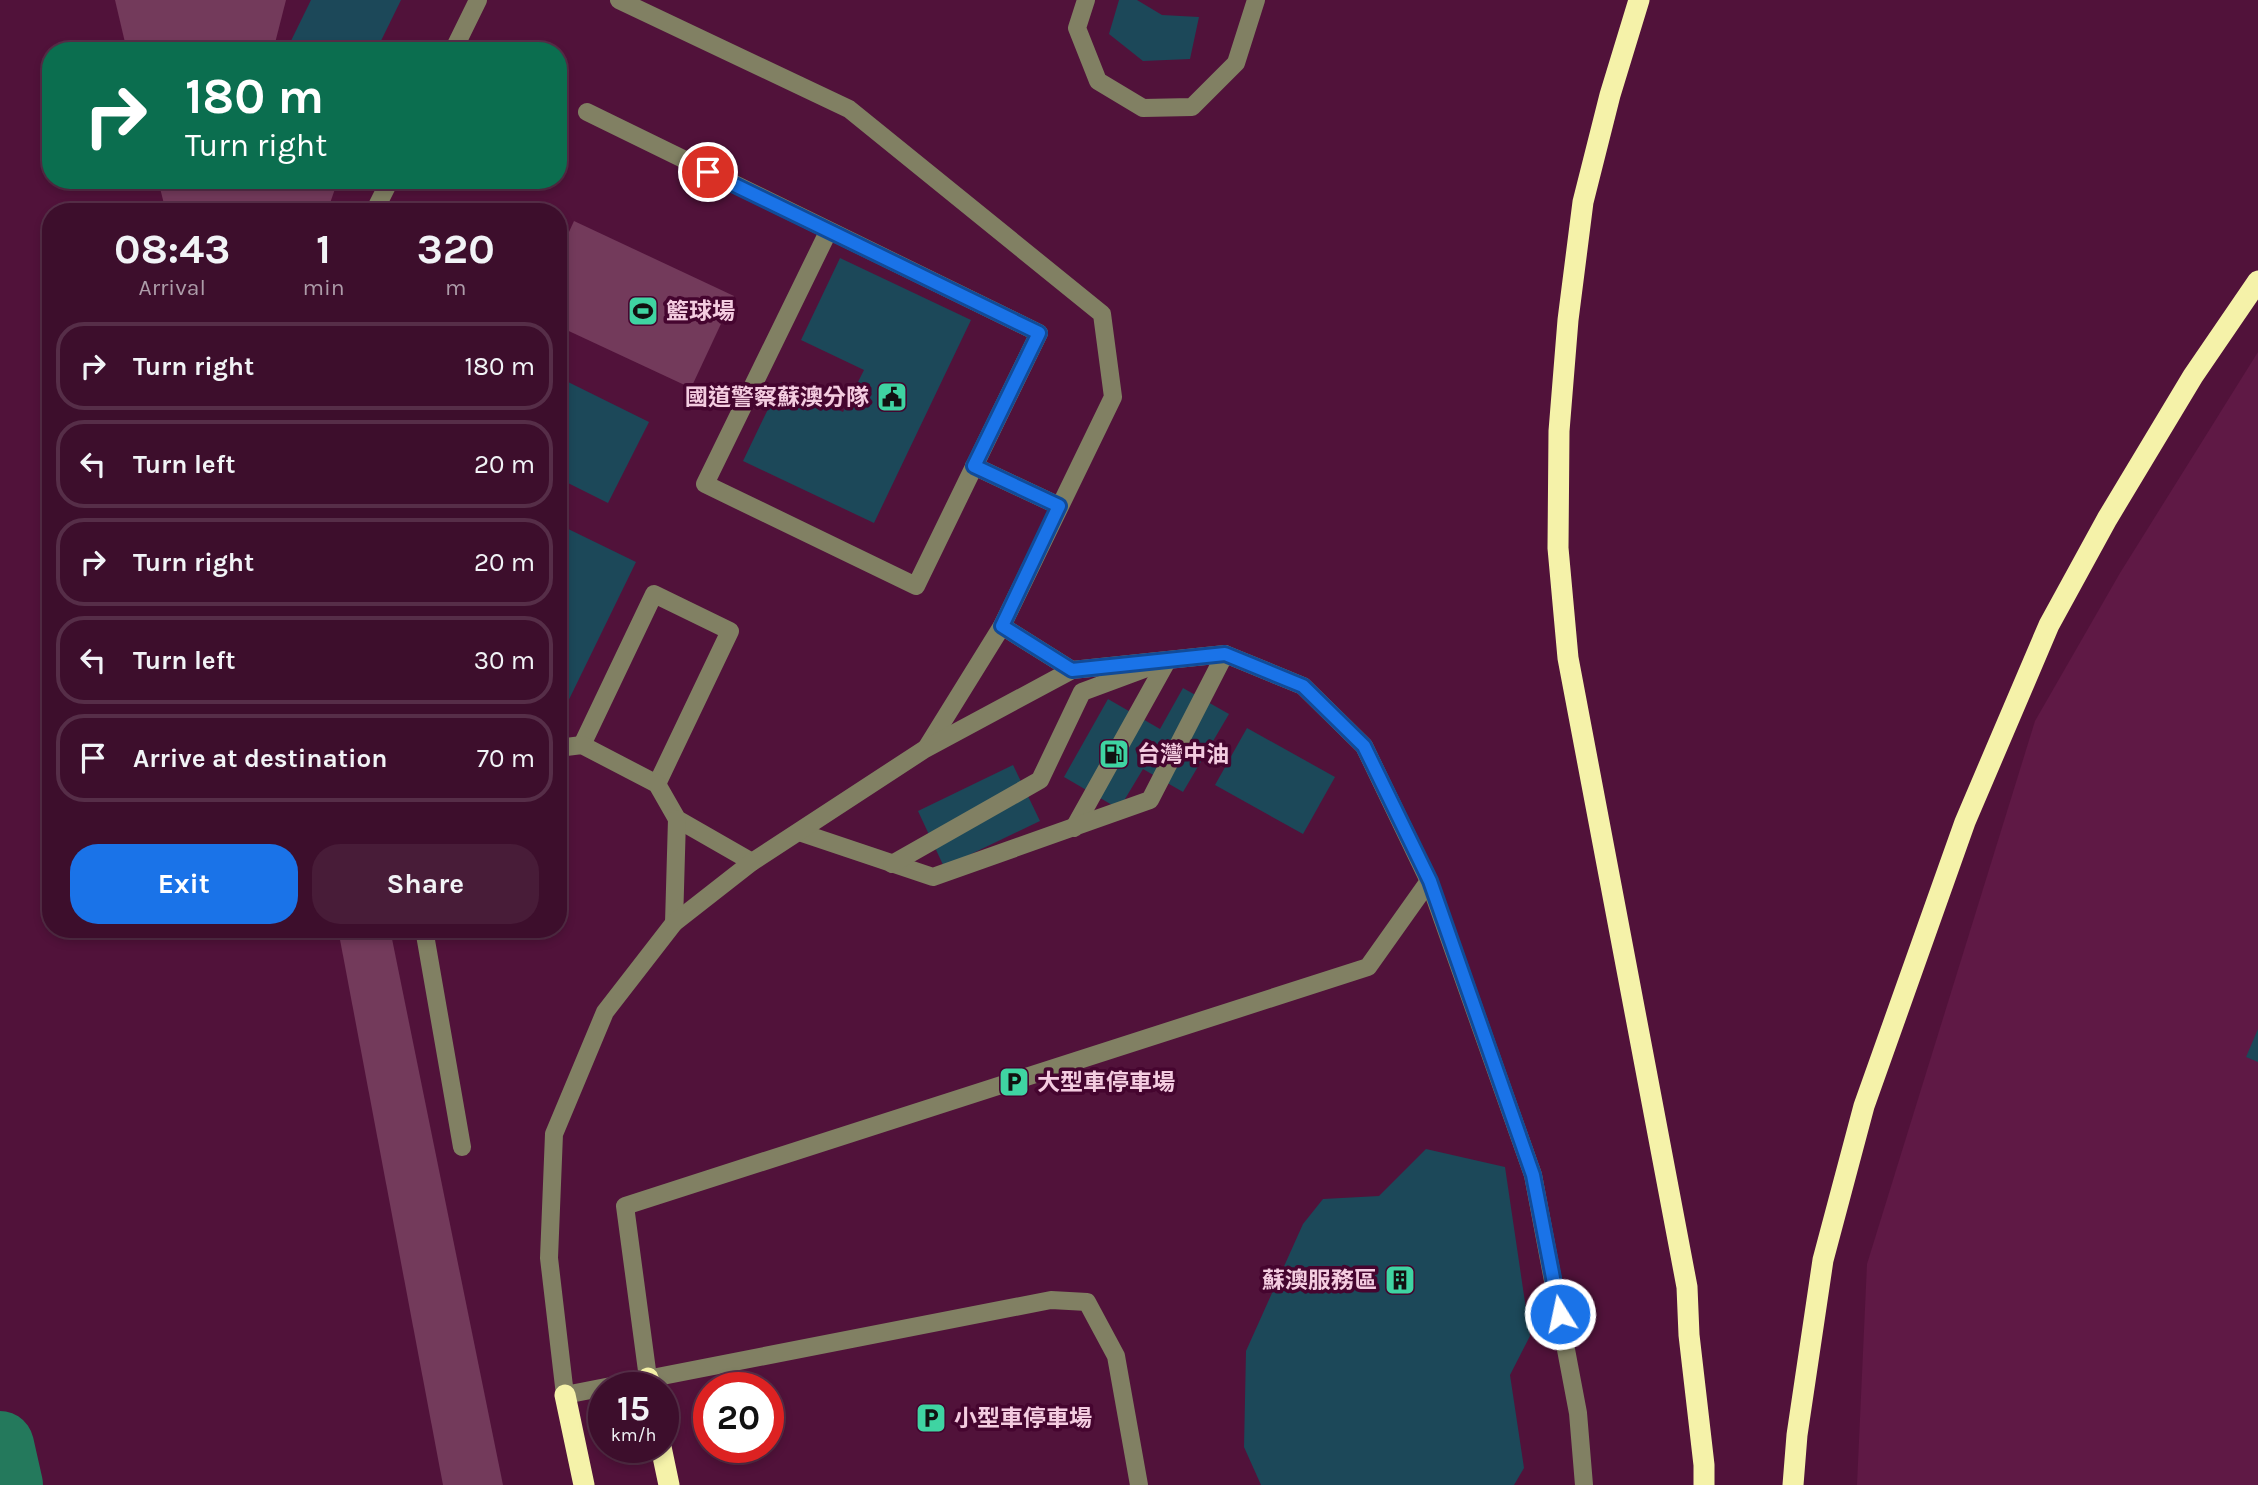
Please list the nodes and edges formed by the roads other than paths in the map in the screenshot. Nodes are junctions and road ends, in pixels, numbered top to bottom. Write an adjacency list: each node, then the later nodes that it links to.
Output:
1 (478, 0): 6 (lane)
2 (619, 0): 11 (lane)
3 (1086, 0): 4 (lane)
4 (1256, 0)
5 (1639, 0): 38 (highway)
6 (457, 42)
7 (587, 112): 8 (lane)
8 (828, 232): 10 (lane); 10 (lane)
9 (2258, 281): 39 (highway)
10 (974, 466): 11 (lane)
11 (1059, 506): 12 (lane)
12 (1002, 626): 15 (lane); 18 (lane)
13 (1225, 654): 14 (lane); 21 (lane); 25 (lane)
14 (1167, 660): 15 (lane); 21 (lane); 24 (lane)
15 (1072, 670): 18 (lane)
16 (582, 745): 17 (lane); 19 (lane); 19 (lane)
17 (567, 747)
18 (925, 750): 22 (lane)
19 (657, 784): 20 (lane)
20 (677, 819): 23 (lane); 26 (lane)
21 (1074, 828): 24 (lane)
22 (799, 832): 23 (lane); 24 (lane)
23 (752, 862): 26 (lane)
24 (892, 864)
25 (1430, 881): 29 (lane); 37 (lane)
26 (674, 923): 32 (lane)
27 (428, 938): 28 (lane)
28 (462, 1147)
29 (648, 1372)
30 (679, 1377): 36 (lane)
31 (588, 1392): 32 (lane)
32 (565, 1395): 34 (highway)
33 (665, 1463): 35 (highway)
34 (584, 1485)
35 (669, 1485)
36 (1139, 1485)
37 (1584, 1485)
38 (1703, 1485)
39 (1795, 1485)

